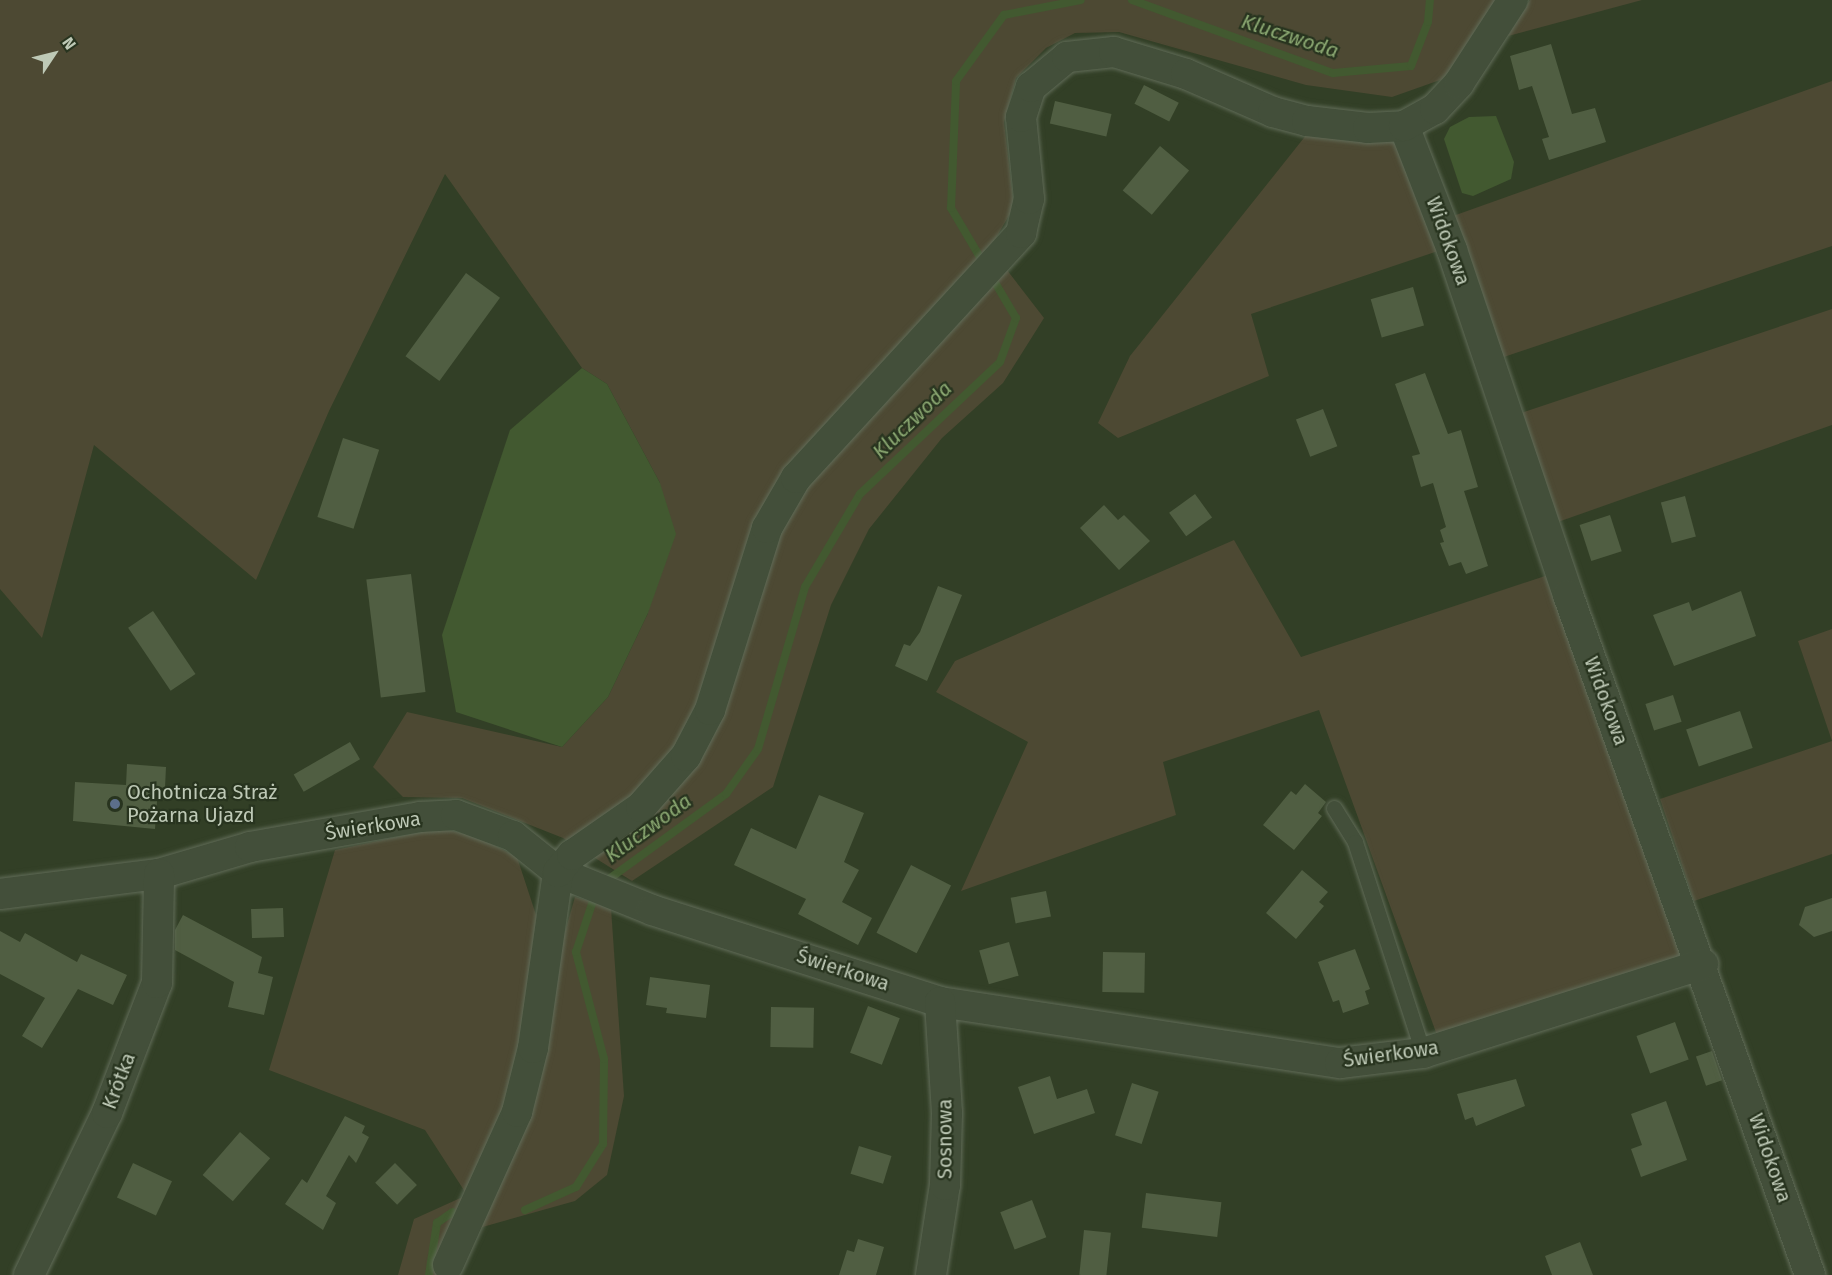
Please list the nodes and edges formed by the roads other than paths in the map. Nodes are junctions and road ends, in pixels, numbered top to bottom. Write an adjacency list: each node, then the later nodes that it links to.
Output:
1 (1513, 0): 2 (street)
2 (1404, 126): 4 (street); 7 (street, Widokowa)
3 (1334, 808): 9 (lane)
4 (558, 872): 5 (street, Świerkowa); 8 (street, Świerkowa); 10 (street)
5 (159, 874): 6 (street, Świerkowa); 11 (street, Krótka)
6 (0, 894)
7 (1702, 963): 9 (street, Świerkowa); 13 (street, Widokowa)
8 (940, 1002): 9 (street, Świerkowa); 12 (street, Sosnowa)
9 (1423, 1053)
10 (448, 1265)
11 (29, 1275)
12 (932, 1275)
13 (1809, 1275)

